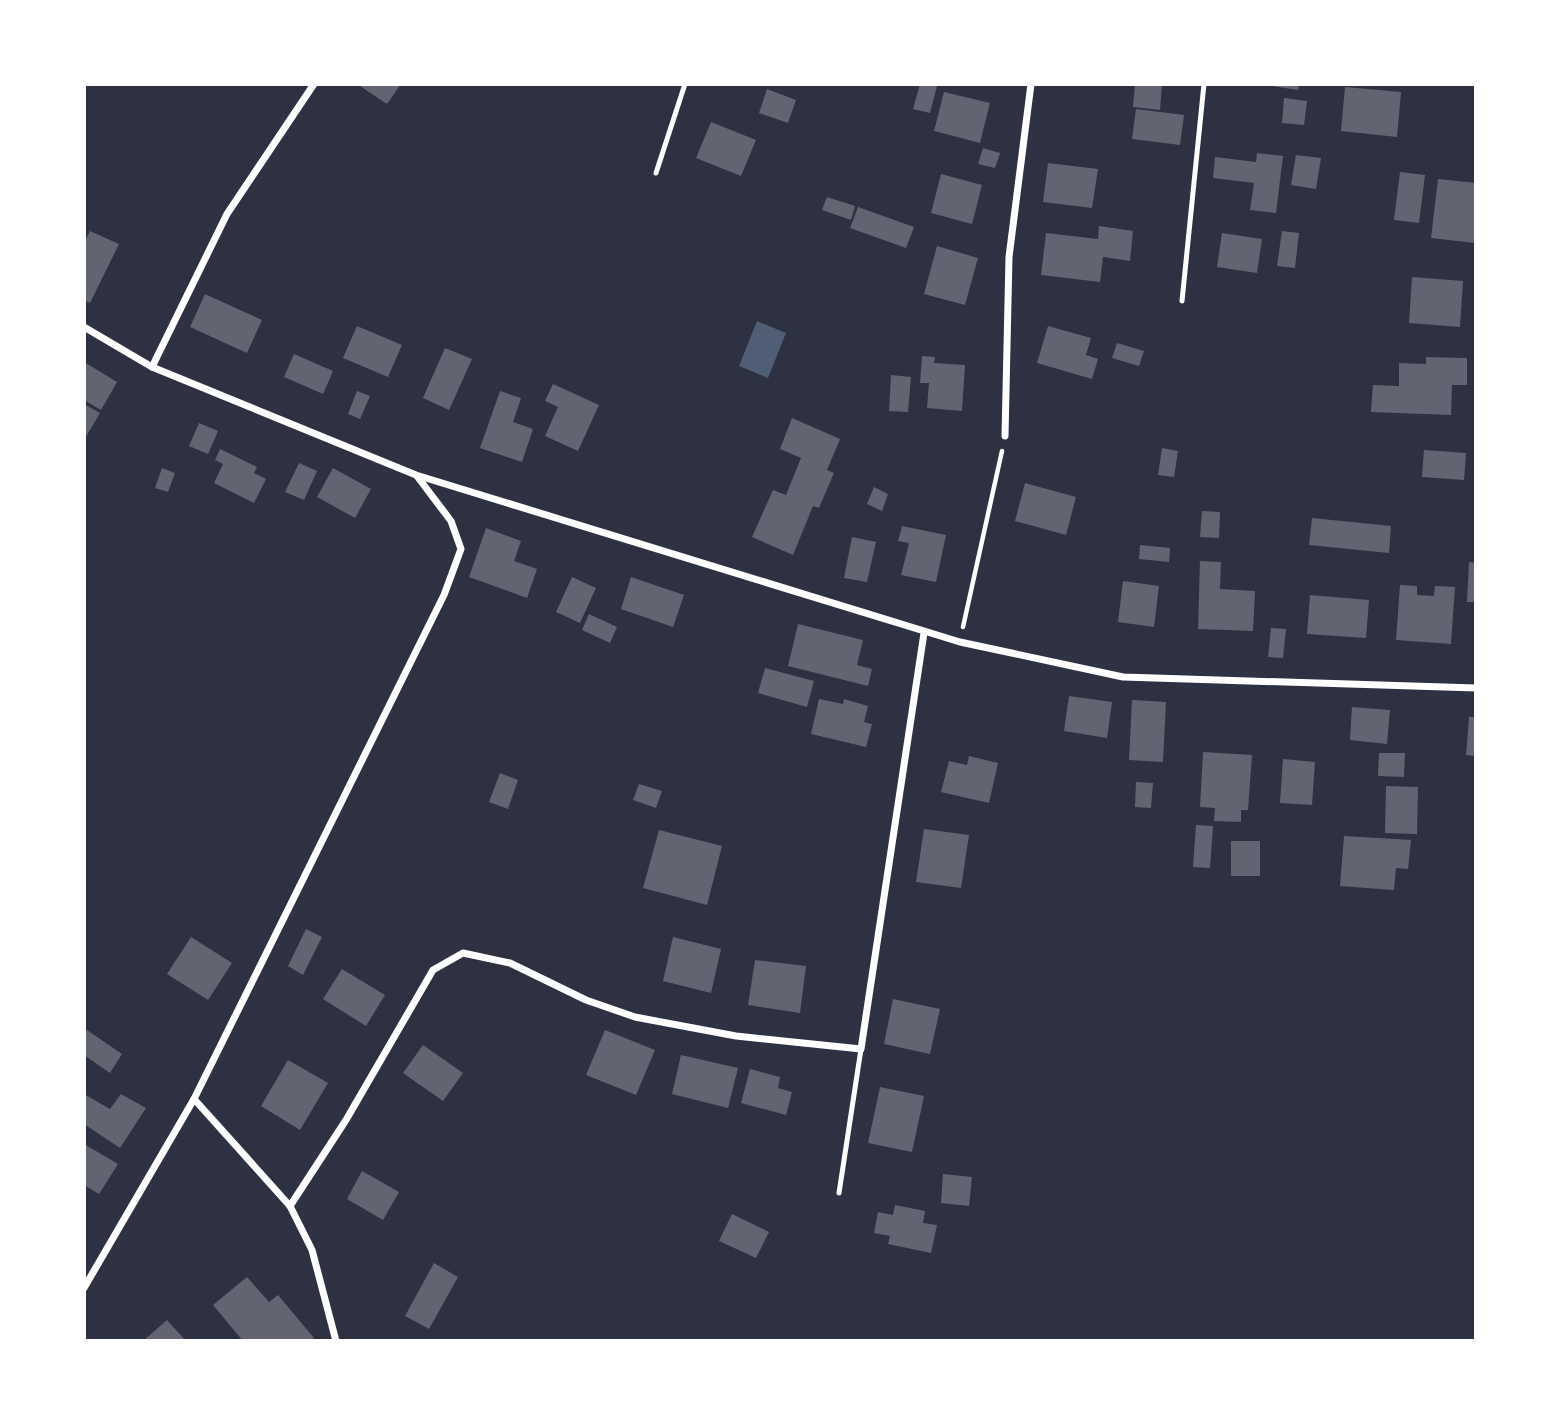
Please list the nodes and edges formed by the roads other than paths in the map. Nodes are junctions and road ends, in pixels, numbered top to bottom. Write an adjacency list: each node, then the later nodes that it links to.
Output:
1 (314, 84): 8 (street)
2 (685, 84): 5 (lane)
3 (1031, 84): 9 (street)
4 (1204, 84): 6 (lane)
5 (656, 173)
6 (1182, 301)
7 (84, 327): 8 (street)
8 (152, 367): 10 (street)
9 (1005, 436)
10 (416, 475): 11 (street); 14 (street)
11 (924, 633): 12 (street); 13 (street)
12 (1476, 688)
13 (861, 1049): 15 (lane); 16 (street)
14 (194, 1099): 16 (street); 17 (street)
15 (839, 1193)
16 (290, 1206): 18 (street)
17 (84, 1288)
18 (336, 1341)

